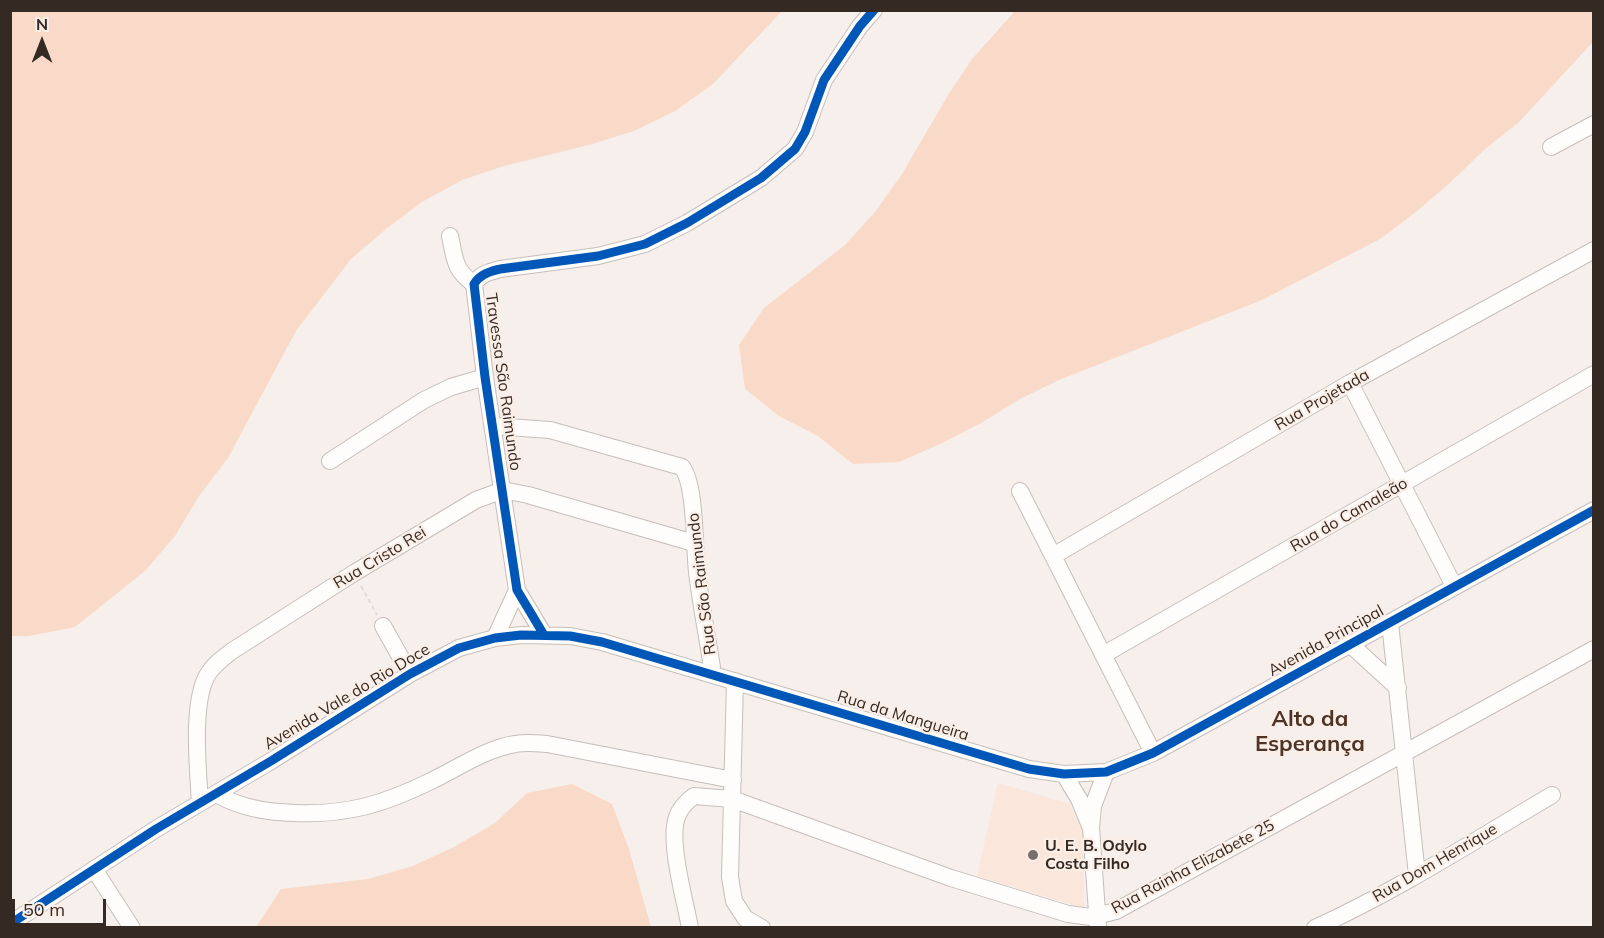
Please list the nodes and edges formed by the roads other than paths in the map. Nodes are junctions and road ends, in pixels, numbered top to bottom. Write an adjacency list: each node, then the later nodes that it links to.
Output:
1 (874, 10): 6 (street, Travessa São Raimundo)
2 (1593, 124): 3 (street)
3 (1551, 147)
4 (450, 236): 6 (street)
5 (1593, 250): 9 (street, Rua Projetada)
6 (474, 284): 8 (street, Travessa São Raimundo)
7 (1593, 374): 12 (street, Rua do Camaleão)
8 (485, 377): 10 (street, Travessa São Raimundo); 11 (street)
9 (1350, 383): 12 (street); 17 (street, Rua Projetada)
10 (494, 426): 13 (street, Travessa São Raimundo); 16 (street, Rua São Raimundo)
11 (330, 461)
12 (1402, 484): 18 (street); 26 (street, Rua do Camaleão)
13 (502, 490): 16 (street); 19 (street, Travessa São Raimundo); 39 (street, Rua Cristo Rei)
14 (1020, 491): 17 (street)
15 (1593, 510): 18 (street, Avenida Principal)
16 (694, 543): 28 (street, Rua São Raimundo)
17 (1053, 556): 26 (street)
18 (1454, 586): 20 (street, Avenida Principal)
19 (517, 590): 22 (street, Travessa São Raimundo); 23 (street)
20 (1390, 624): 24 (street, Avenida Principal); 30 (street)
21 (382, 626): 27 (street)
22 (544, 635): 23 (street, Avenida Vale do Rio Doce); 28 (street, Avenida Vale do Rio Doce)
23 (495, 638): 27 (street, Avenida Vale do Rio Doce)
24 (1351, 645): 30 (street); 32 (street, Avenida Principal)
25 (1593, 649): 31 (street, Rua Rainha Elizabete 25)
26 (1103, 654): 32 (street)
27 (410, 674): 36 (street, Avenida Vale do Rio Doce)
28 (713, 674): 29 (street, Avenida Vale do Rio Doce)
29 (735, 681): 34 (street, Rua da Mangueira); 35 (street)
30 (1398, 688): 31 (street)
31 (1405, 752): 42 (street); 43 (street, Rua Rainha Elizabete 25)
32 (1153, 753): 33 (street, Avenida Principal)
33 (1106, 772): 34 (street, Avenida Principal); 40 (street)
34 (1064, 774): 40 (street)
35 (733, 780): 36 (street); 38 (street)
36 (216, 794): 39 (street, Avenida Vale do Rio Doce)
37 (1552, 795): 42 (street, Rua Dom Henrique)
38 (732, 799): 43 (street, Rua Rainha Elizabete 25); 46 (street); 47 (street)
39 (200, 803): 41 (street, Avenida Vale do Rio Doce)
40 (1091, 827): 43 (street)
41 (94, 869): 44 (street, Avenida Vale do Rio Doce); 45 (street)
42 (1418, 875): 48 (street, Rua Dom Henrique)
43 (1098, 922)
44 (10, 924)
45 (132, 927)
46 (690, 927)
47 (762, 927)
48 (1315, 927)

